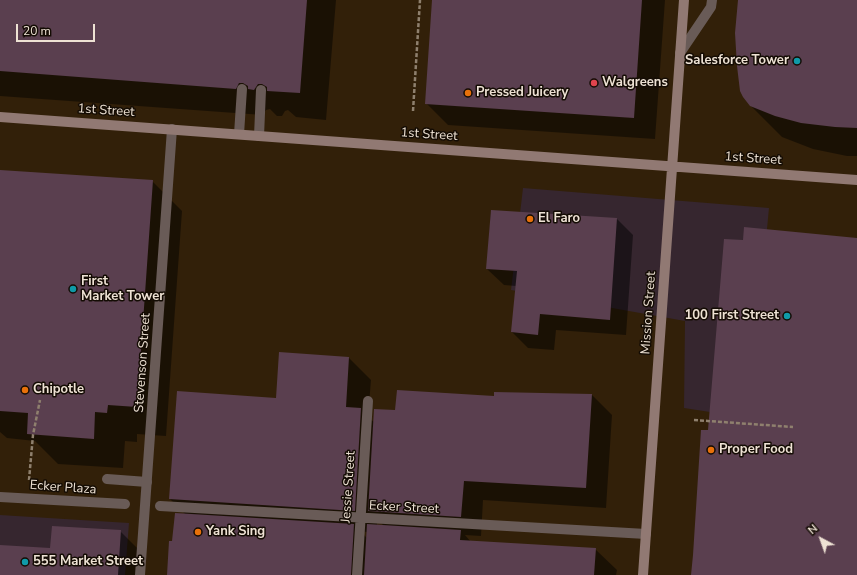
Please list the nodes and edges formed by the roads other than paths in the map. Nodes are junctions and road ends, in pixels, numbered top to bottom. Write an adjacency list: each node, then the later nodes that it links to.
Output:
1 (684, 0): 3 (main road, Mission Street)
2 (712, 0): 3 (street, Mission Street)
3 (680, 53): 10 (main road, Mission Street)
4 (242, 89): 8 (street)
5 (261, 90): 9 (street)
6 (0, 117): 7 (main road, 1st Street)
7 (172, 129): 8 (main road, 1st Street); 14 (street, Stevenson Street)
8 (239, 134): 9 (main road, 1st Street)
9 (259, 136): 10 (main road, 1st Street)
10 (672, 166): 11 (main road, 1st Street); 19 (main road, Mission Street)
11 (857, 180)
12 (368, 401): 18 (street, Jessie Street)
13 (107, 479): 14 (street)
14 (147, 482): 20 (street, Stevenson Street)
15 (0, 497): 16 (street, Ecker Plaza)
16 (125, 504)
17 (160, 506): 18 (street, Ecker Street)
18 (360, 518): 19 (street, Ecker Street); 21 (street, Jessie Street)
19 (646, 534): 22 (main road, Mission Street)
20 (140, 575)
21 (357, 575)
22 (643, 575)

